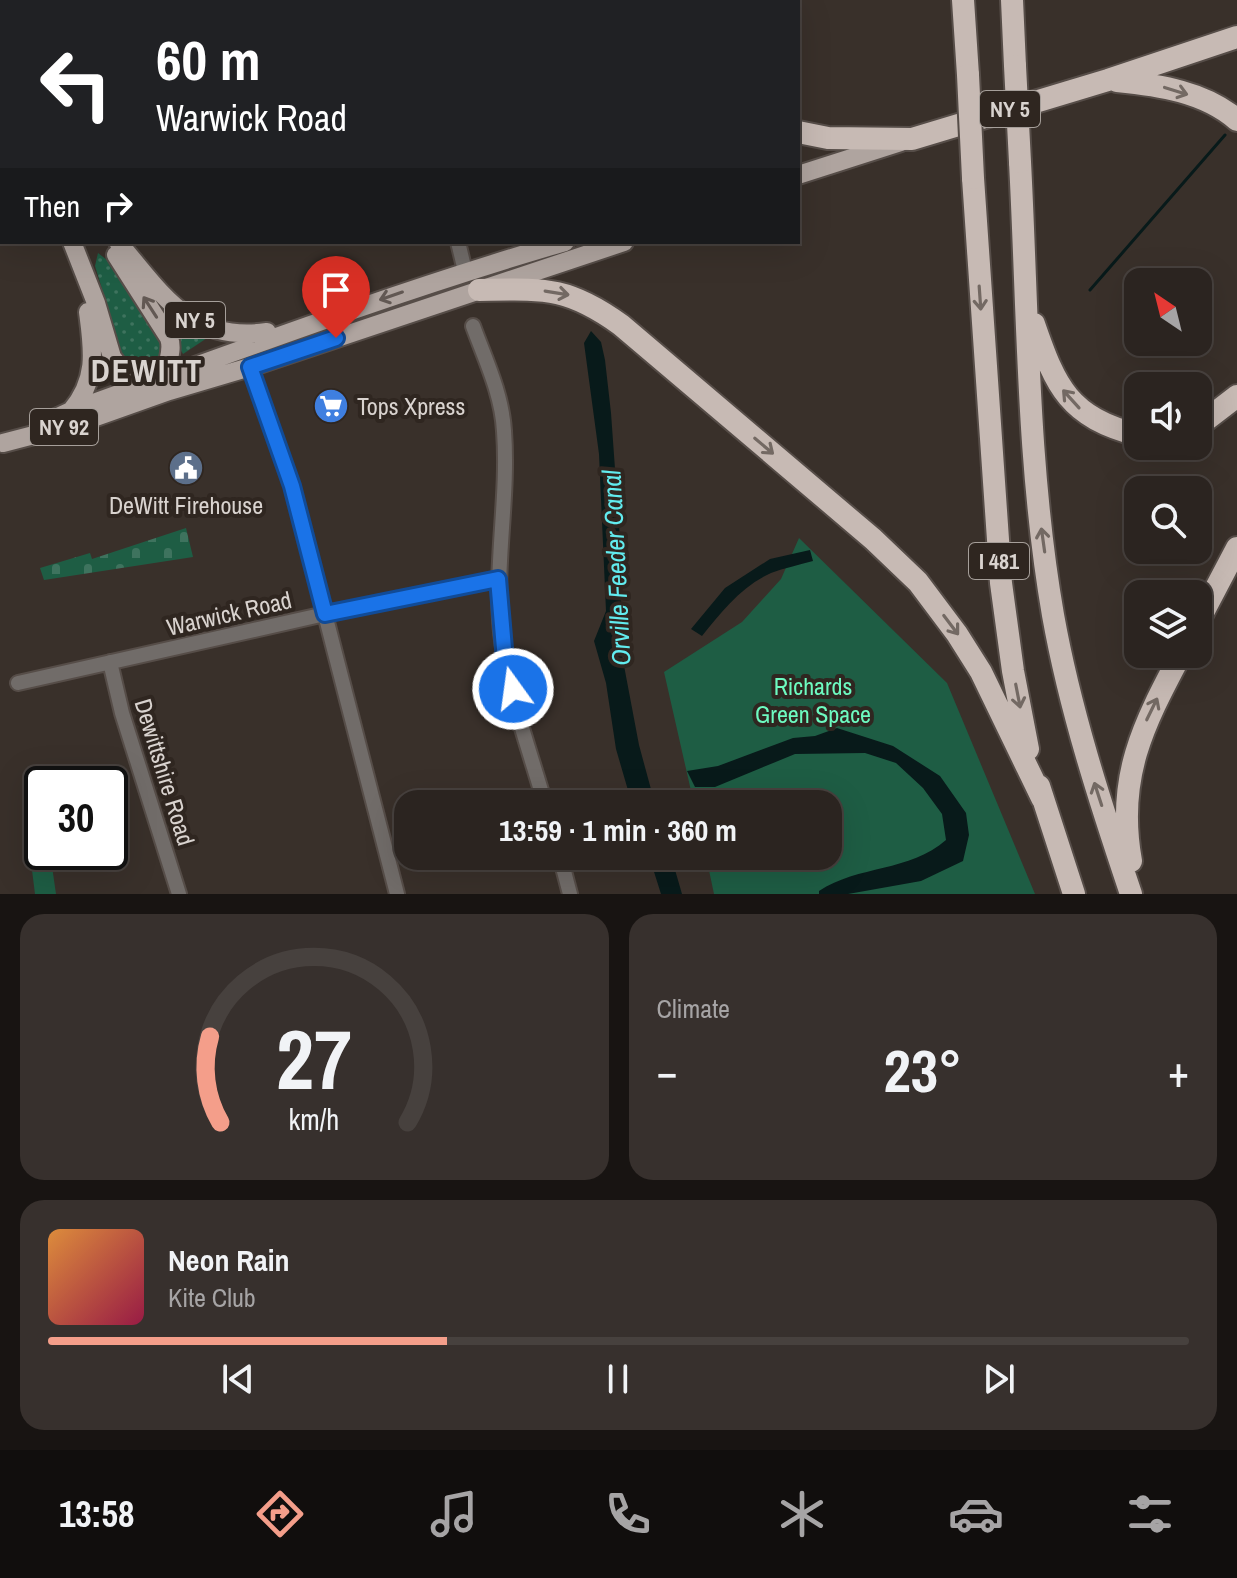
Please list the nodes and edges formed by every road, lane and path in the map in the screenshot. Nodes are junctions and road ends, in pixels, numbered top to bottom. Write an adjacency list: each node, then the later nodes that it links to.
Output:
1 (963, 0): 38 (highway, I 481, one-way to 38, bridge)
2 (1012, 0): 19 (highway, I 481, bridge)
3 (1237, 20): 5 (highway)
4 (1237, 37): 5 (highway, NY 5)
5 (1200, 49): 6 (highway, NY 5)
6 (1108, 80): 7 (highway, one-way to 7); 9 (highway, NY 5)
7 (1237, 120)
8 (800, 132): 9 (highway)
9 (912, 139): 10 (main road, NY 5)
10 (800, 174)
11 (110, 244): 23 (main road, NY 5, one-way to 11)
12 (120, 244): 21 (main road, NY 5)
13 (458, 244): 17 (street)
14 (558, 244): 17 (main road, NY 5)
15 (618, 244): 18 (main road, NY 5)
16 (76, 250): 24 (main road); 26 (main road)
17 (465, 271): 18 (main road); 21 (main road, NY 5, one-way to 21)
18 (470, 293): 22 (main road, NY 5); 38 (highway, one-way to 38)
19 (1026, 299): 28 (highway, one-way to 19); 44 (highway, I 481, one-way to 19)
20 (473, 326): 31 (street)
21 (302, 327): 23 (main road)
22 (250, 367): 23 (main road, NY 5); 33 (street)
23 (167, 384): 24 (main road, NY 5)
24 (137, 395): 26 (main road, NY 92); 29 (main road, NY 92)
25 (1237, 396): 27 (highway)
26 (71, 411): 29 (main road, NY 92)
27 (1212, 415)
28 (1124, 430)
29 (1, 444)
30 (1237, 548): 32 (highway)
31 (498, 579): 33 (street, Warwick Road); 37 (street)
32 (1212, 595)
33 (325, 614): 34 (street, Warwick Road); 41 (street)
34 (110, 662): 36 (street, Warwick Road); 40 (street, Dewittshire Road)
35 (1174, 668): 44 (highway, one-way to 35)
36 (18, 683)
37 (541, 790)
38 (1042, 798): 43 (highway, I 481)
39 (564, 870): 42 (street)
40 (179, 894)
41 (397, 894)
42 (570, 894)
43 (1074, 894)
44 (1134, 894)

